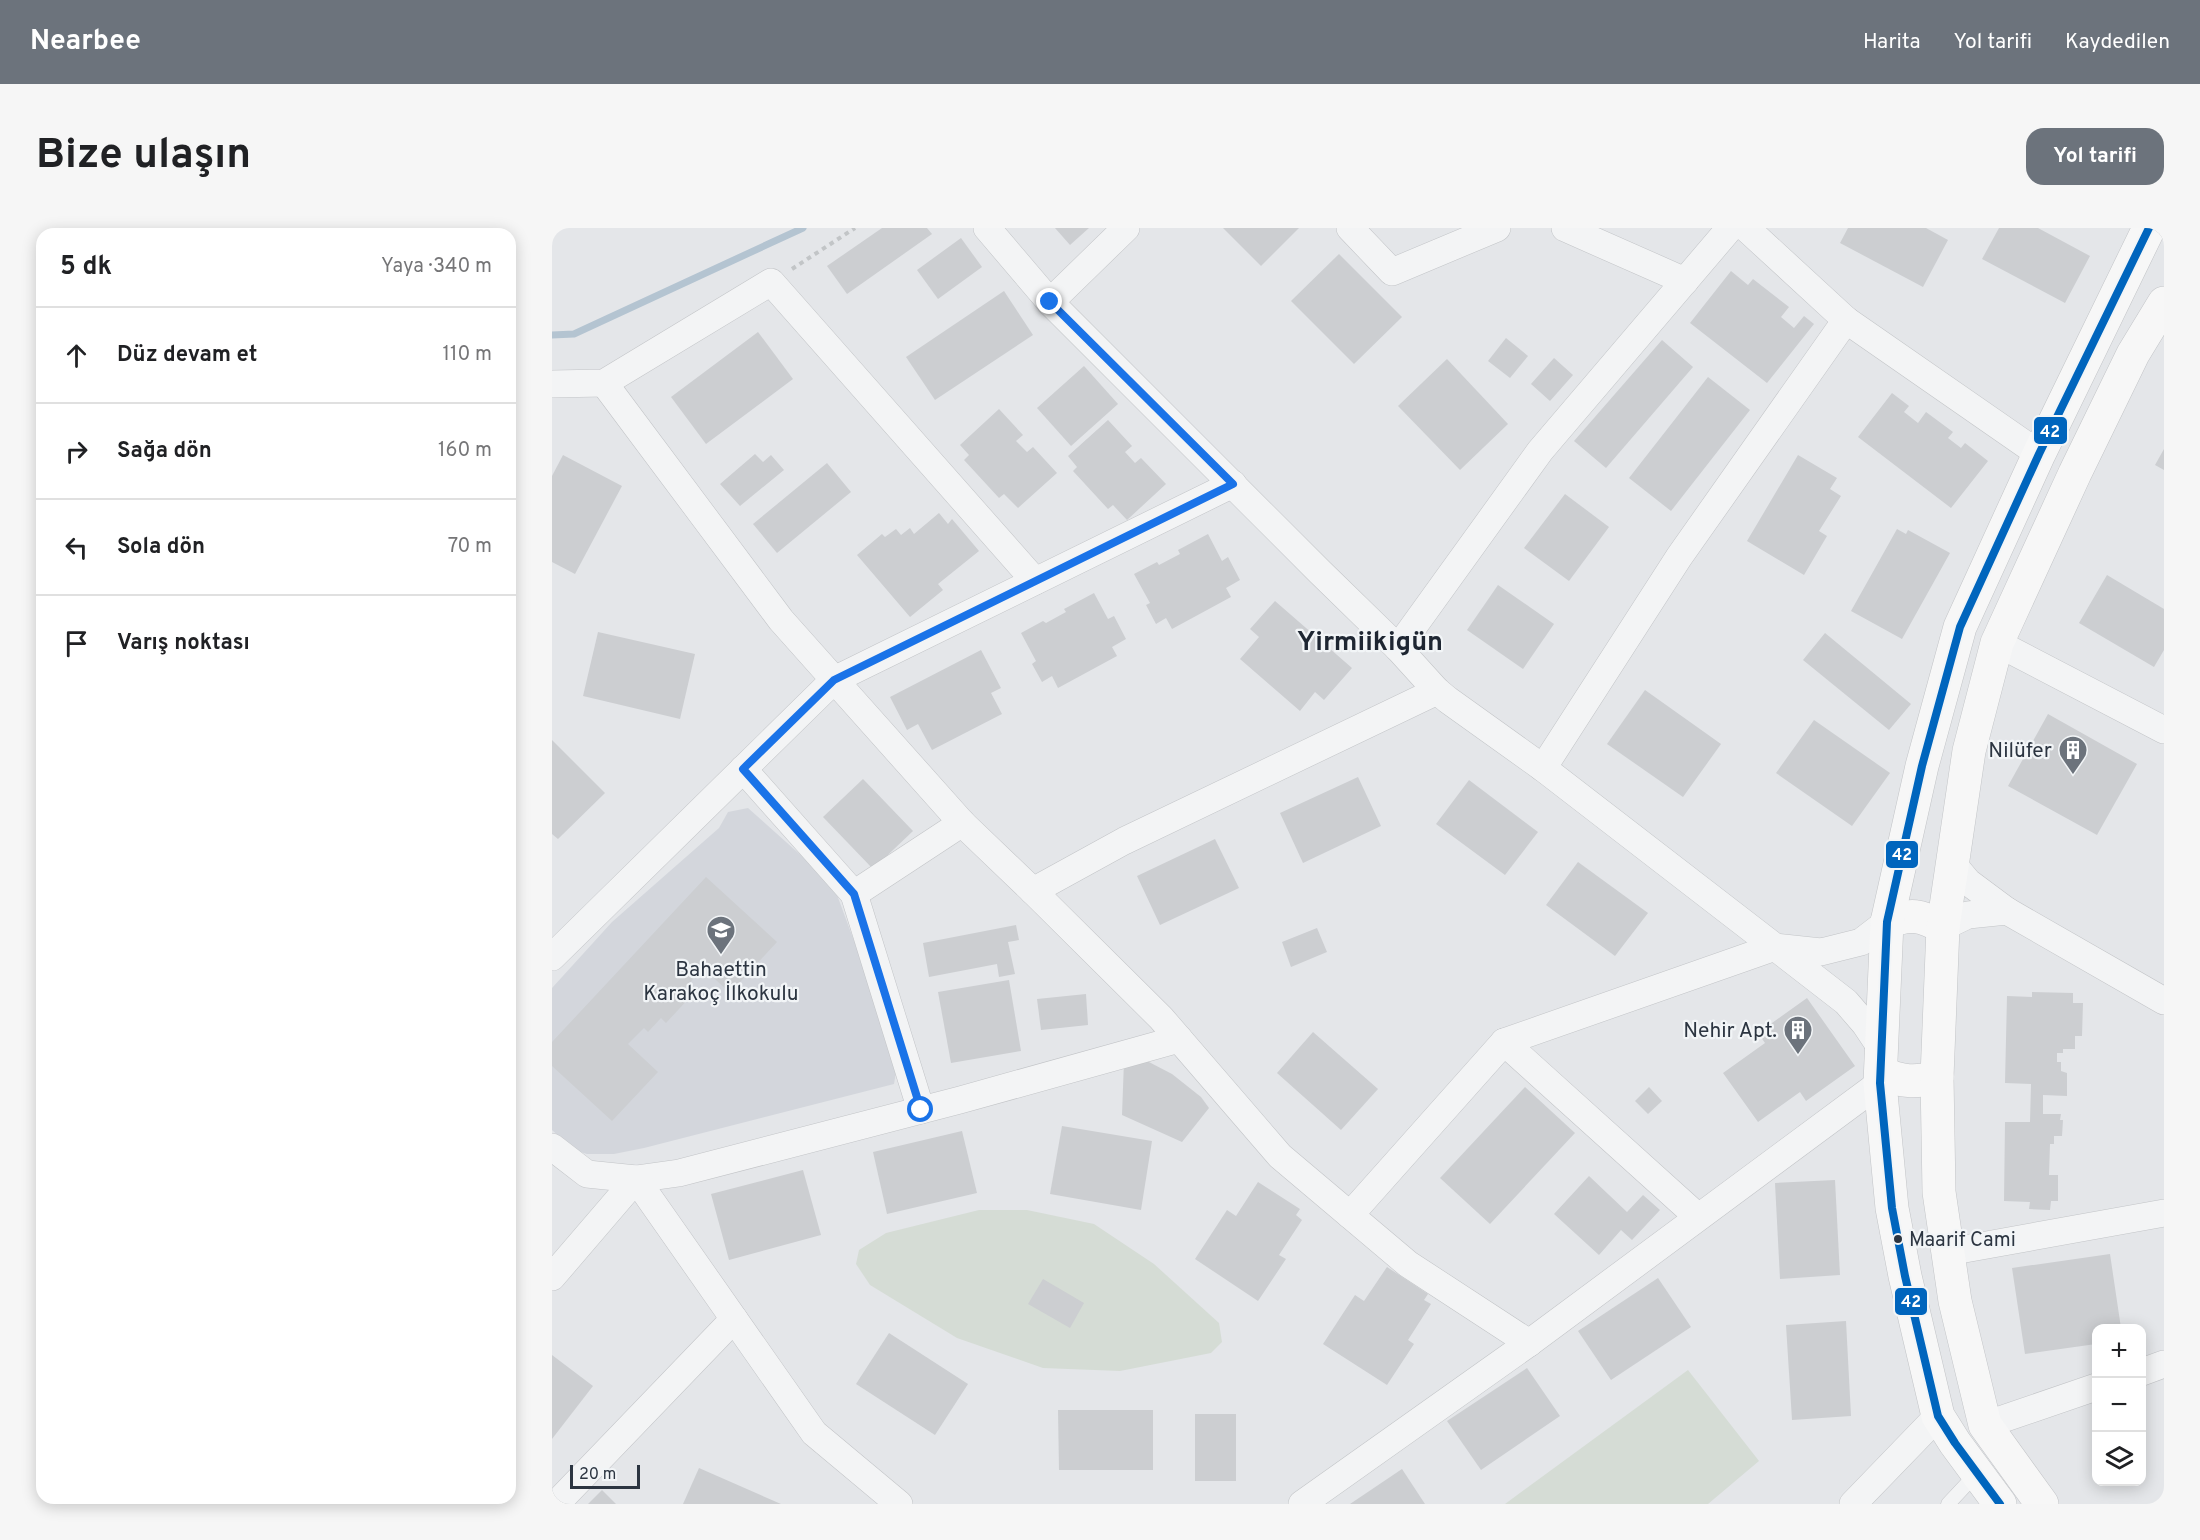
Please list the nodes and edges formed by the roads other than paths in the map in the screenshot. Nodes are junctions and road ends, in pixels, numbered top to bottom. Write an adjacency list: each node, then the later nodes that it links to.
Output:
1 (987, 228): 10 (street)
2 (1126, 228): 10 (street)
3 (1350, 228): 4 (street)
4 (1497, 228)
5 (1565, 228): 9 (street)
6 (1730, 228): 9 (street)
7 (1746, 228): 12 (street)
8 (2149, 228): 15 (main road)
9 (1685, 281): 19 (street)
10 (1050, 302): 16 (street)
11 (2164, 304): 18 (main road)
12 (1846, 320): 15 (street); 23 (street)
13 (604, 383): 14 (street); 17 (street); 20 (street)
14 (552, 384)
15 (2040, 454): 30 (main road)
16 (1233, 484): 17 (street); 19 (street)
17 (1035, 581): 20 (street)
18 (1997, 643): 22 (street); 26 (main road)
19 (1398, 648): 21 (street)
20 (834, 680): 24 (street); 25 (street)
21 (1437, 691): 23 (street); 27 (street)
22 (2164, 730)
23 (1543, 768): 32 (street)
24 (743, 769): 28 (street); 33 (street)
25 (962, 823): 27 (street); 28 (street)
26 (1952, 863): 29 (street); 31 (main road)
27 (1033, 891): 35 (street)
28 (854, 894): 39 (street)
29 (2007, 911): 31 (street); 34 (street)
30 (1887, 922): 31 (main road); 32 (street); 37 (main road)
31 (1942, 927): 38 (main road)
32 (1775, 947): 36 (street); 37 (street)
33 (552, 957)
34 (2164, 1001)
35 (1179, 1039): 39 (street); 43 (street)
36 (1504, 1042): 43 (street); 44 (street)
37 (1881, 1068): 38 (main road); 44 (street); 52 (main road)
38 (1937, 1077): 45 (main road)
39 (921, 1110): 41 (street)
40 (552, 1147): 41 (street)
41 (636, 1179): 46 (street); 47 (street)
42 (2164, 1213): 45 (street)
43 (1350, 1215): 48 (street)
44 (1698, 1217): 48 (street)
45 (1948, 1252): 53 (main road)
46 (552, 1277)
47 (734, 1320): 56 (street); 57 (street)
48 (1529, 1343): 58 (street)
49 (2164, 1364): 50 (street)
50 (2146, 1371)
51 (2092, 1389): 53 (street)
52 (1938, 1416): 54 (main road); 55 (street)
53 (1985, 1425): 61 (main road)
54 (1977, 1473): 59 (lane); 60 (main road)
55 (1858, 1502)
56 (556, 1504)
57 (899, 1504)
58 (1302, 1504)
59 (1948, 1504)
60 (2000, 1504)
61 (2042, 1504)

